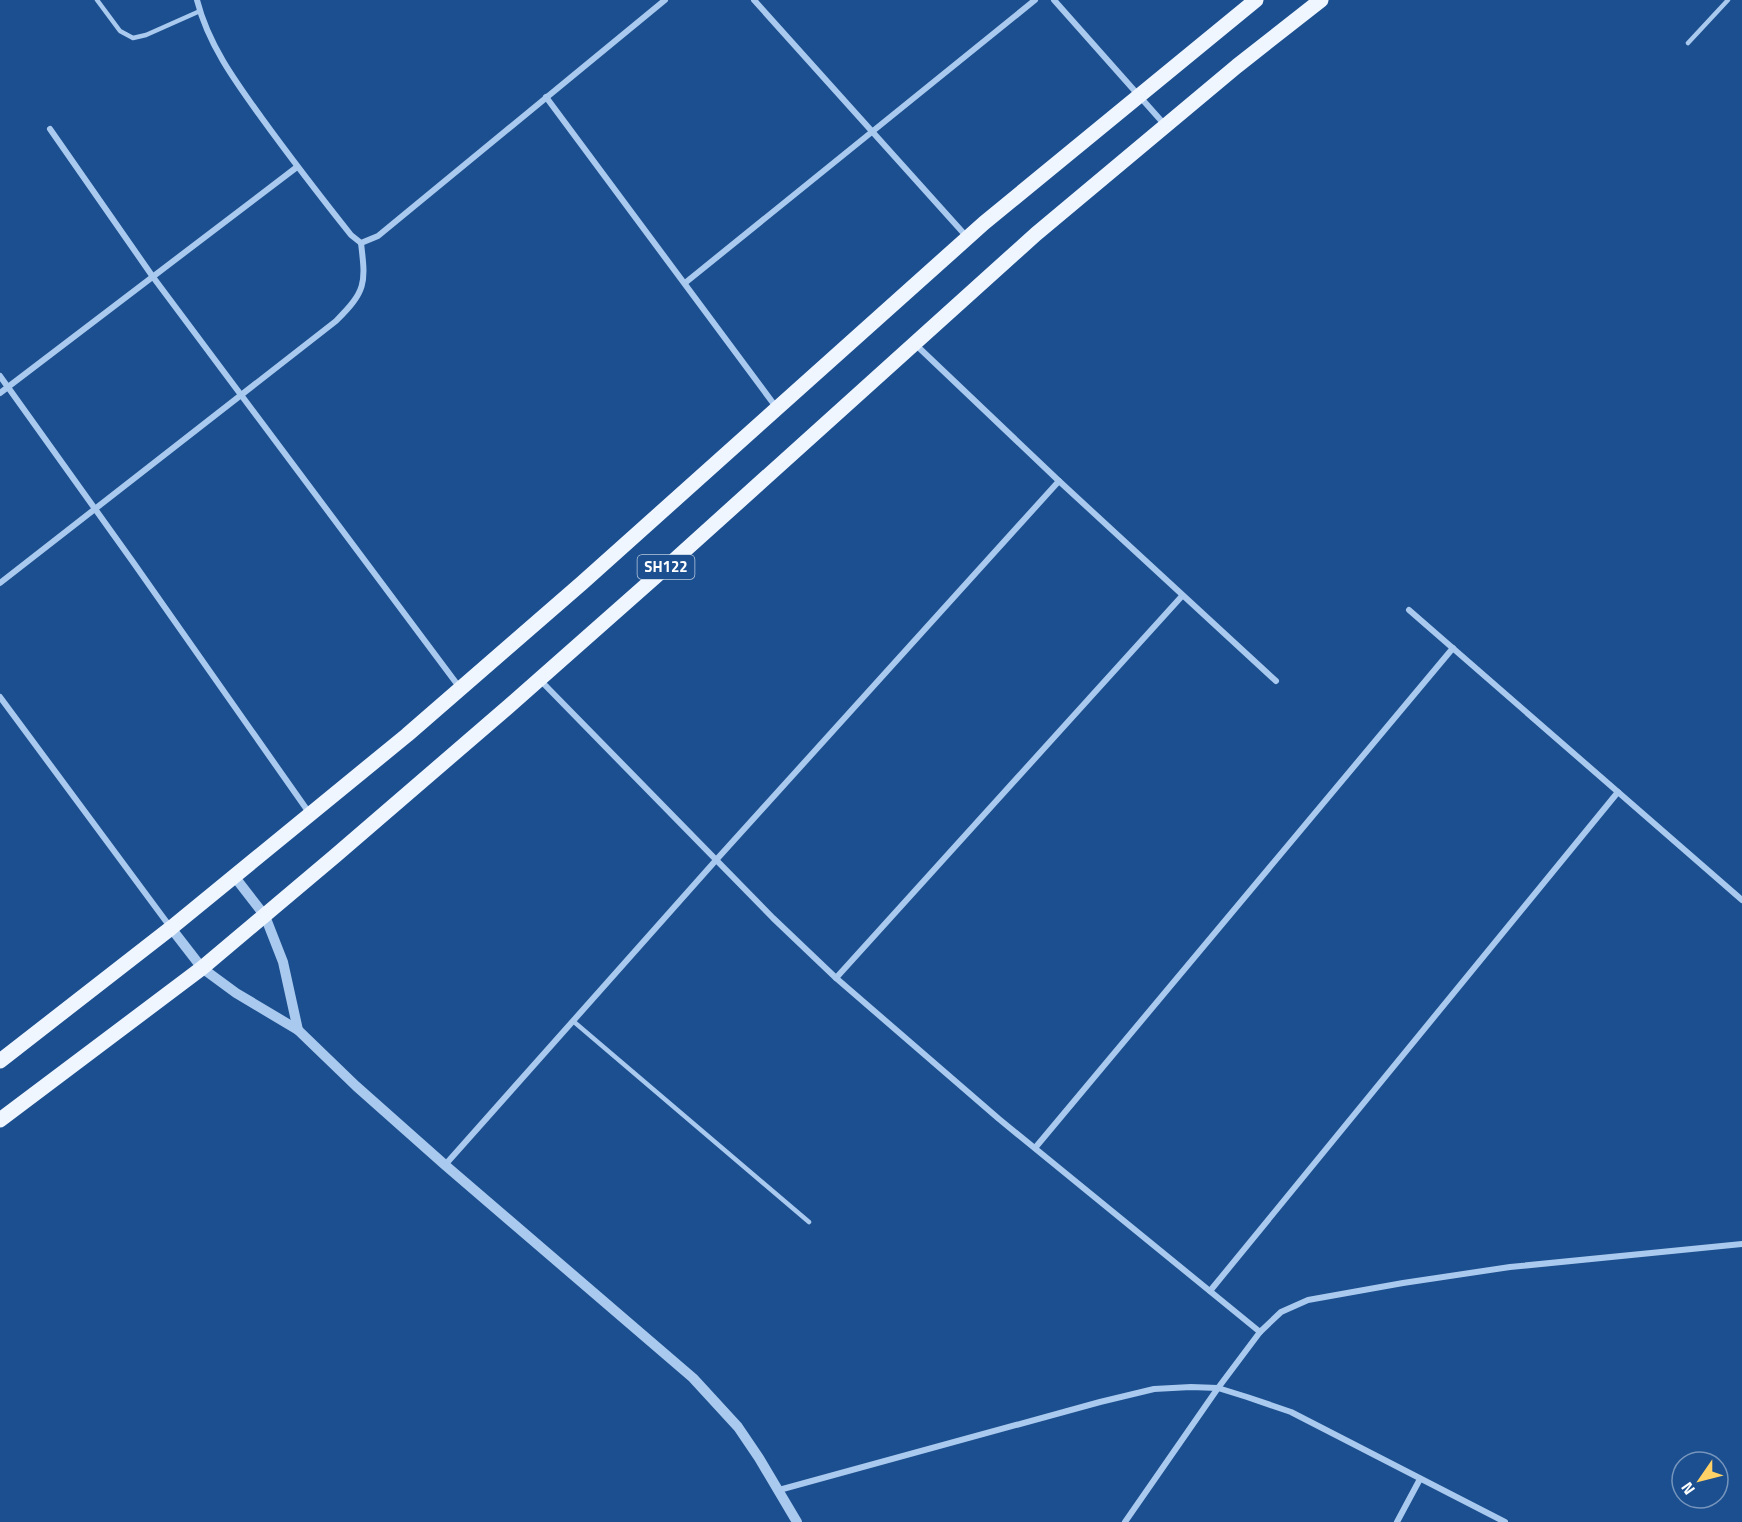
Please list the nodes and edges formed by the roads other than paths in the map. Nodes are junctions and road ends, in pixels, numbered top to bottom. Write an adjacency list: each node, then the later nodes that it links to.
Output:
1 (97, 0): 10 (lane)
2 (197, 0): 10 (street)
3 (665, 0): 13 (street)
4 (754, 0): 16 (street)
5 (1035, 0): 16 (street)
6 (1054, 0): 12 (street)
7 (1256, 0): 12 (main road, SH122)
8 (1321, 0): 14 (main road, SH122)
9 (1728, 0): 11 (lane)
10 (200, 11): 17 (street)
11 (1688, 43)
12 (1138, 95): 14 (street); 18 (main road, SH122)
13 (546, 97): 19 (street); 21 (street)
14 (1166, 126): 22 (main road, SH122)
15 (50, 129): 20 (street)
16 (871, 130): 18 (street); 21 (street)
17 (297, 167): 19 (street); 20 (street)
18 (967, 238): 27 (main road, SH122)
19 (361, 243): 26 (street)
20 (153, 277): 24 (street); 26 (street)
21 (685, 283): 27 (street)
22 (914, 342): 28 (street); 34 (main road, SH122)
23 (0, 376): 24 (street)
24 (8, 387): 25 (street); 29 (street)
25 (0, 393)
26 (241, 395): 29 (street); 36 (street)
27 (777, 407): 36 (main road, SH122)
28 (1059, 482): 31 (street); 40 (street)
29 (96, 508): 30 (street); 39 (street)
30 (0, 583)
31 (1182, 596): 35 (street); 46 (street)
32 (1409, 610): 33 (street)
33 (1453, 648): 38 (street); 51 (street)
34 (539, 680): 40 (street); 43 (main road, SH122)
35 (1276, 681)
36 (460, 689): 39 (main road, SH122)
37 (0, 697): 44 (street)
38 (1618, 792): 42 (street); 55 (street)
39 (310, 814): 41 (main road, SH122)
40 (717, 859): 46 (street); 47 (street)
41 (234, 876): 43 (street); 44 (main road, SH122)
42 (1742, 900)
43 (265, 916): 45 (main road, SH122); 48 (street)
44 (171, 928): 45 (street); 49 (main road, SH122)
45 (202, 968): 48 (street); 50 (main road, SH122)
46 (836, 978): 51 (street)
47 (573, 1021): 52 (street); 53 (lane)
48 (298, 1030): 52 (street)
49 (0, 1061)
50 (0, 1120)
51 (1035, 1148): 55 (street)
52 (446, 1165): 59 (street)
53 (809, 1222)
54 (1742, 1244): 56 (street)
55 (1210, 1290): 56 (street)
56 (1260, 1332): 57 (street)
57 (1218, 1388): 58 (street); 59 (street); 61 (street)
58 (1420, 1479): 62 (street); 63 (street)
59 (779, 1490): 60 (street)
60 (797, 1522)
61 (1125, 1522)
62 (1397, 1522)
63 (1505, 1522)

